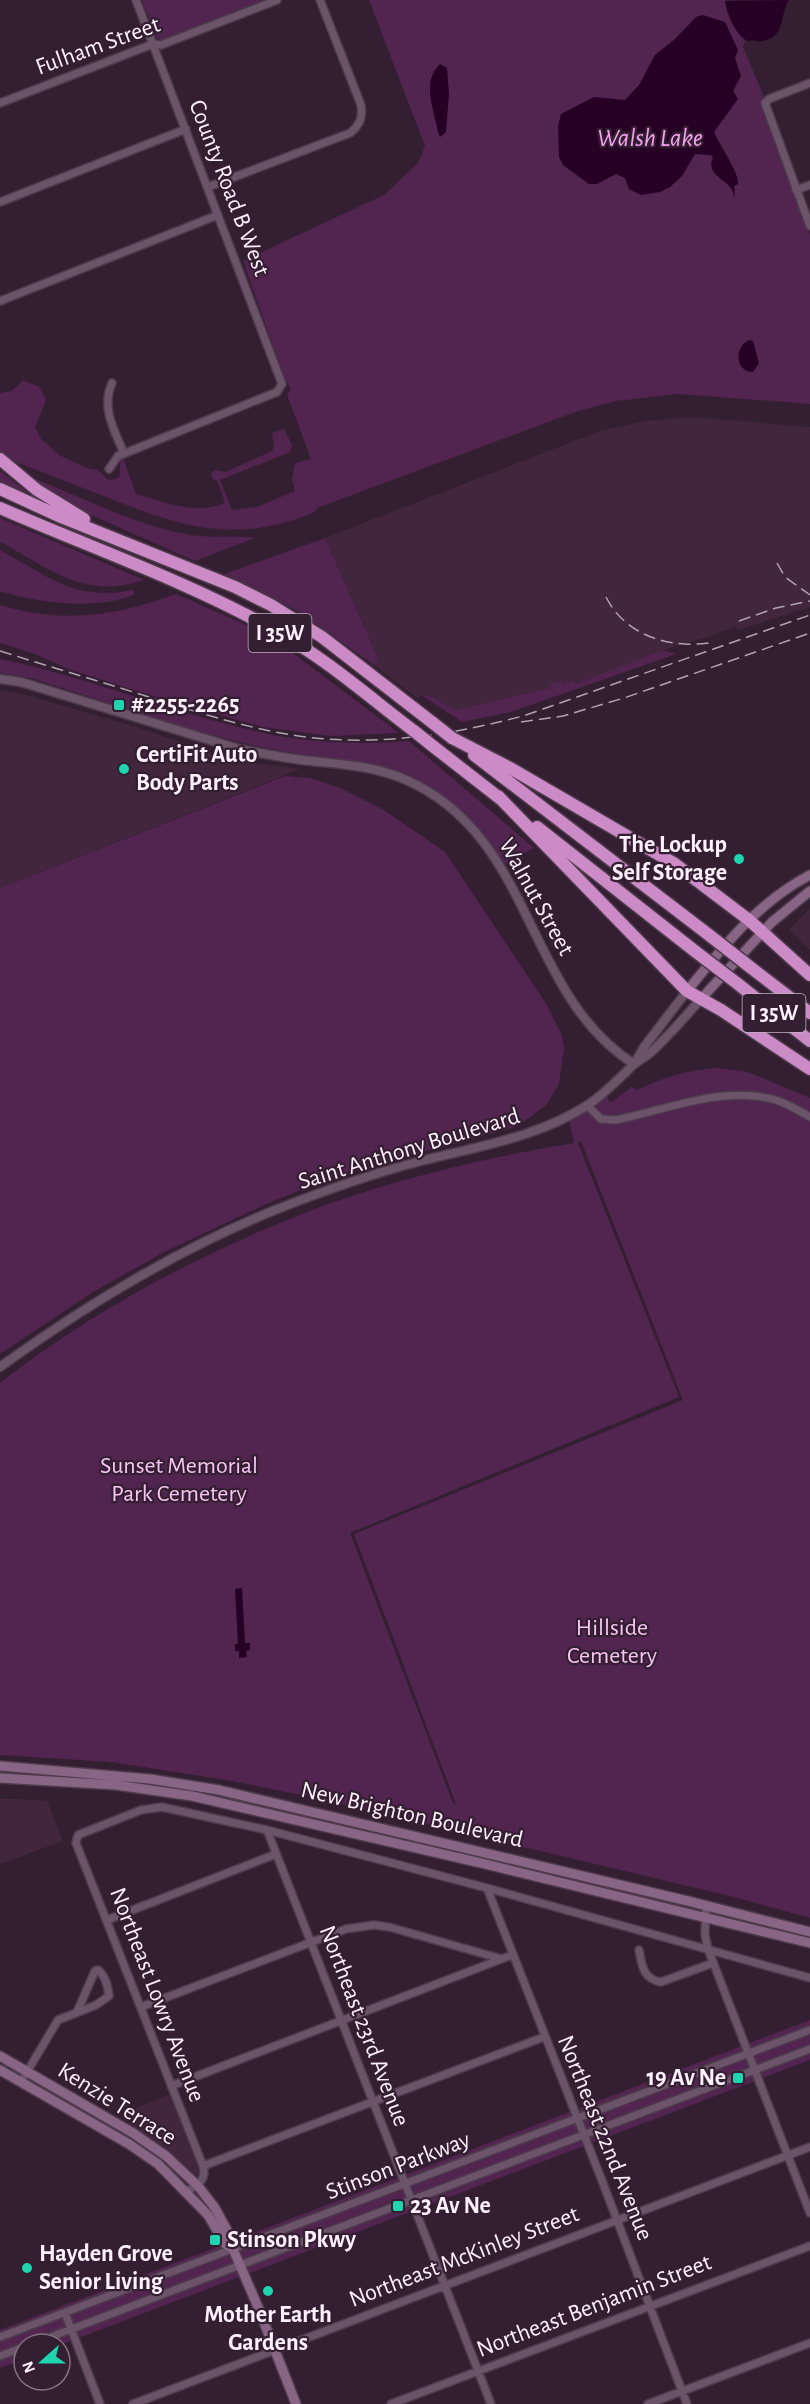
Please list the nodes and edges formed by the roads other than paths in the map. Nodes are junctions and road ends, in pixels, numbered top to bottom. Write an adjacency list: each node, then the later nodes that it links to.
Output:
1 (136, 0): 4 (street, County Road B West)
2 (277, 0): 4 (street, Fulham Street)
3 (320, 0): 9 (street)
4 (153, 44): 6 (street, Fulham Street); 7 (street, County Road B West)
5 (810, 83): 10 (street)
6 (0, 104)
7 (186, 129): 9 (street, County Road B West); 11 (street)
8 (810, 185): 10 (street)
9 (207, 187): 12 (street, County Road B West)
10 (796, 190): 13 (street)
11 (0, 202)
12 (218, 215): 14 (street); 16 (street, County Road B West)
13 (810, 226)
14 (0, 301)
15 (112, 383): 16 (street)
16 (124, 453): 18 (street)
17 (0, 459): 21 (highway)
18 (109, 469)
19 (0, 489): 21 (highway, I 35W)
20 (0, 508): 24 (highway, I 35W, bridge)
21 (122, 540): 23 (highway, I 35W, bridge)
22 (0, 679): 34 (street, Walnut Street)
23 (452, 738): 27 (highway); 32 (highway, I 35W, bridge)
24 (498, 796): 30 (highway); 33 (highway, I 35W, bridge)
25 (810, 875): 27 (main road, Saint Anthony Boulevard)
26 (810, 891): 28 (main road, Saint Anthony Boulevard)
27 (749, 920): 28 (highway); 30 (main road, Saint Anthony Boulevard)
28 (762, 932): 29 (highway); 31 (main road, Saint Anthony Boulevard)
29 (810, 975)
30 (687, 991): 31 (highway); 34 (street, Saint Anthony Boulevard)
31 (700, 1000): 34 (street, Saint Anthony Boulevard); 35 (highway)
32 (810, 1013)
33 (810, 1041)
34 (634, 1064): 36 (street, Saint Anthony Boulevard)
35 (810, 1069)
36 (587, 1105): 37 (street); 38 (street, Saint Anthony Boulevard)
37 (810, 1117)
38 (0, 1367)
39 (0, 1766): 45 (main road, New Brighton Boulevard)
40 (0, 1778): 46 (main road, New Brighton Boulevard)
41 (267, 1830): 42 (street, New Brighton Boulevard); 43 (street, Northeast 23rd Avenue); 44 (street, New Brighton Boulevard)
42 (76, 1838): 47 (street, Northeast Lowry Avenue)
43 (276, 1854): 47 (street); 49 (street, Northeast 23rd Avenue)
44 (487, 1888): 52 (street, New Brighton Boulevard); 53 (street, Northeast 22nd Avenue)
45 (706, 1905): 46 (street); 48 (main road, New Brighton Boulevard)
46 (705, 1917): 50 (main road, New Brighton Boulevard); 52 (street)
47 (107, 1920): 57 (street, Northeast Lowry Avenue)
48 (810, 1932)
49 (311, 1943): 54 (street); 57 (street); 59 (street, Northeast 23rd Avenue)
50 (810, 1943)
51 (639, 1950): 55 (street)
52 (708, 1950): 55 (street); 56 (street, New Brighton Boulevard)
53 (512, 1955): 54 (street); 61 (street, Northeast 22nd Avenue)
54 (502, 1959): 59 (street)
55 (713, 1963): 63 (street)
56 (810, 1978)
57 (141, 2007): 69 (street, Northeast Lowry Avenue)
58 (77, 2012): 58 (street); 67 (street)
59 (342, 2022): 69 (street); 70 (street, Northeast 23rd Avenue)
60 (810, 2030): 63 (street, Stinson Parkway)
61 (544, 2037): 70 (street); 71 (street, Northeast 22nd Avenue)
62 (810, 2049): 66 (street, Stinson Parkway)
63 (749, 2054): 66 (street); 71 (street, Stinson Parkway)
64 (0, 2056): 67 (main road, Kenzie Terrace)
65 (0, 2070): 68 (main road, Kenzie Terrace)
66 (755, 2070): 72 (street, Stinson Parkway); 74 (street)
67 (27, 2071): 68 (street); 77 (main road, Kenzie Terrace)
68 (21, 2082): 78 (main road, Kenzie Terrace)
69 (171, 2086): 75 (street, Northeast Lowry Avenue)
70 (374, 2102): 75 (street); 76 (street, Northeast 23rd Avenue)
71 (578, 2119): 72 (street, Northeast 22nd Avenue); 76 (street, Stinson Parkway)
72 (584, 2134): 79 (street, Stinson Parkway); 81 (street, Northeast 22nd Avenue)
73 (810, 2147): 74 (street, Northeast McKinley Street)
74 (788, 2156): 80 (street); 81 (street, Northeast McKinley Street)
75 (204, 2169): 77 (street)
76 (406, 2184): 79 (street, Northeast 23rd Avenue); 83 (street, Stinson Parkway)
77 (198, 2186): 78 (street); 83 (main road, Kenzie Terrace)
78 (187, 2191): 83 (main road, Kenzie Terrace)
79 (412, 2199): 84 (street, Stinson Parkway); 85 (street, Northeast 23rd Avenue)
80 (810, 2213)
81 (616, 2220): 85 (street, Northeast McKinley Street); 86 (street, Northeast 22nd Avenue)
82 (810, 2246): 86 (street, Northeast Benjamin Street)
83 (232, 2249): 84 (main road); 87 (street, Stinson Parkway)
84 (240, 2264): 88 (street, Stinson Parkway); 92 (main road)
85 (447, 2286): 92 (street, Northeast McKinley Street); 93 (street, Northeast 23rd Avenue)
86 (650, 2306): 93 (street, Northeast Benjamin Street); 94 (street, Northeast 22nd Avenue)
87 (65, 2313): 88 (street); 90 (street, Stinson Parkway)
88 (71, 2329): 89 (street, Stinson Parkway); 95 (street)
89 (63, 2332)
90 (0, 2337)
91 (810, 2343): 94 (street)
92 (275, 2350): 96 (street, Northeast McKinley Street); 97 (main road)
93 (479, 2371): 98 (street, Northeast Benjamin Street); 99 (street, Northeast 23rd Avenue)
94 (682, 2392): 100 (street); 101 (street, Northeast 22nd Avenue)
95 (100, 2404)
96 (133, 2404)
97 (296, 2404)
98 (391, 2404)
99 (491, 2404)
100 (648, 2404)
101 (687, 2404)

